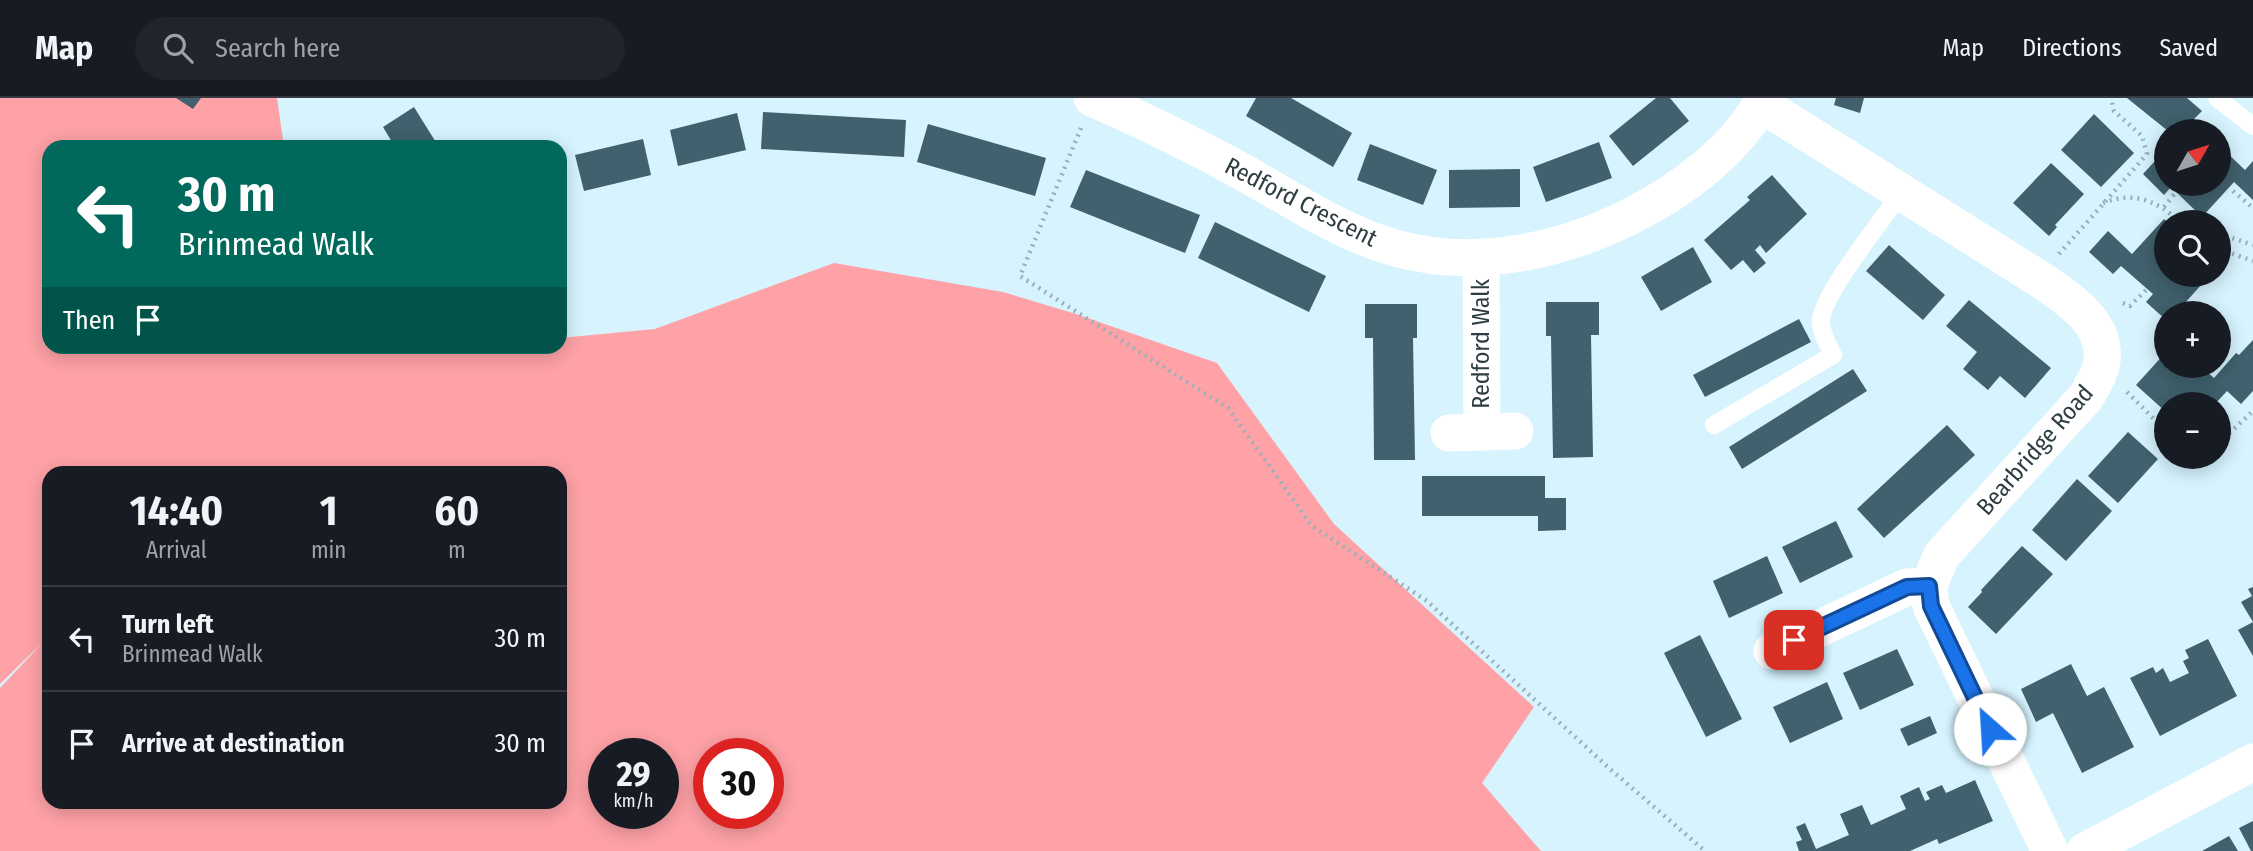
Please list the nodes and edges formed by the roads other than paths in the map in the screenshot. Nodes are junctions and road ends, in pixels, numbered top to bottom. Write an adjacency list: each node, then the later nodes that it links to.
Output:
1 (1093, 98): 6 (street, Redford Crescent)
2 (2217, 98): 4 (lane)
3 (1762, 101): 5 (street, Bearbridge Road); 6 (street, Redford Crescent)
4 (2253, 126)
5 (1902, 192): 7 (lane); 9 (street, Bearbridge Road)
6 (1481, 257): 8 (street, Redford Walk)
7 (1714, 425)
8 (1482, 432)
9 (1929, 586): 10 (street); 12 (street)
10 (1772, 651)
11 (2253, 762): 13 (street)
12 (2050, 851)
13 (2085, 851)

